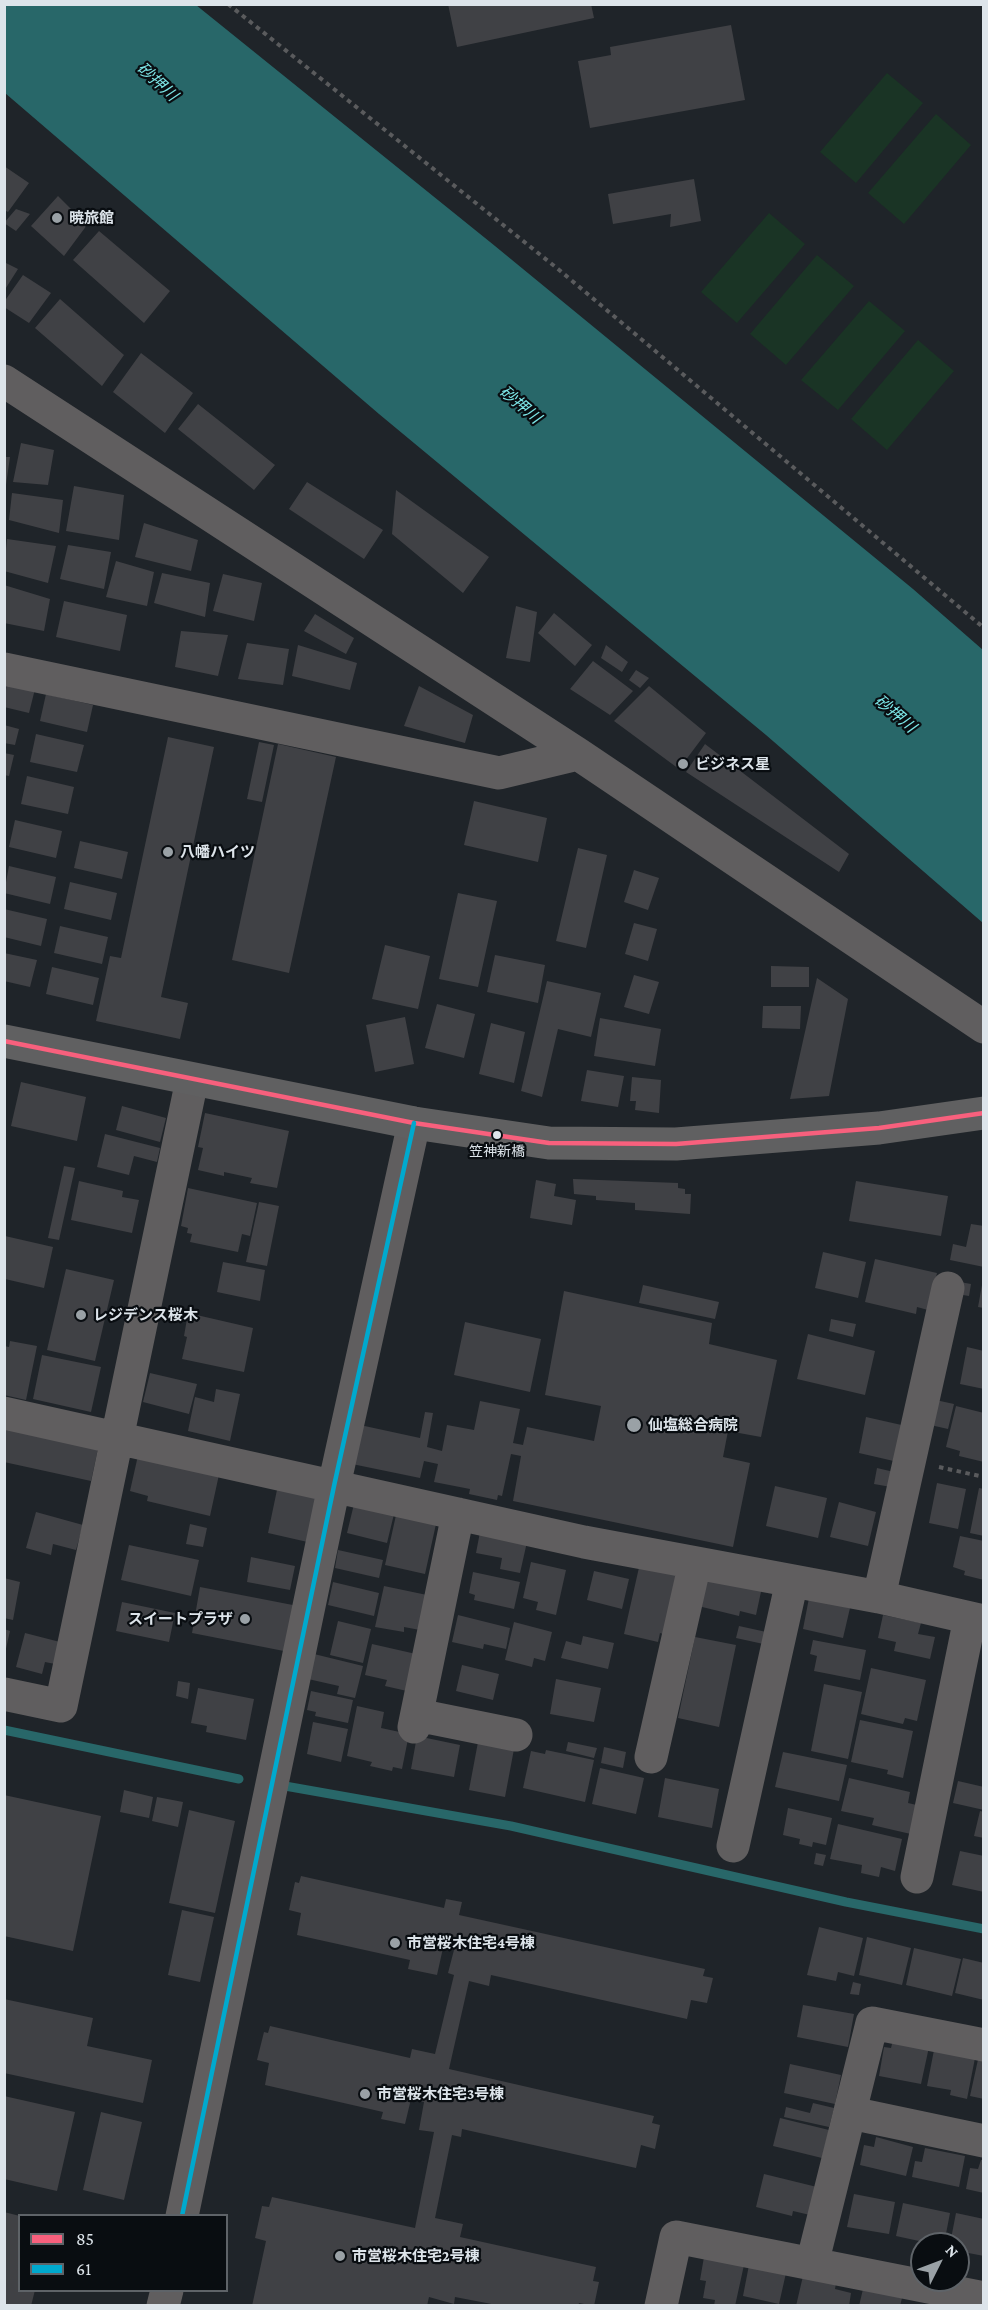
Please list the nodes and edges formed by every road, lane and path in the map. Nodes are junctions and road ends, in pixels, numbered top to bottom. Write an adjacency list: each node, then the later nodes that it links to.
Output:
1 (228, 4): 3 (path)
2 (4, 381): 5 (street)
3 (984, 628)
4 (4, 669): 5 (street)
5 (578, 754): 6 (street)
6 (984, 1026)
7 (4, 1041): 8 (main road)
8 (192, 1080): 10 (main road); 13 (street)
9 (984, 1113): 10 (main road)
10 (414, 1124): 16 (street)
11 (948, 1288): 14 (street)
12 (4, 1413): 13 (street)
13 (117, 1437): 16 (street); 22 (street)
14 (909, 1460): 15 (path); 20 (street)
15 (984, 1477)
16 (334, 1486): 17 (street); 30 (street)
17 (458, 1514): 18 (street); 23 (street)
18 (695, 1563): 19 (street); 24 (street)
19 (792, 1581): 20 (street); 25 (street)
20 (879, 1597): 21 (street)
21 (977, 1619): 26 (street)
22 (4, 1694)
23 (516, 1735)
24 (651, 1757)
25 (733, 1846)
26 (917, 1877)
27 (984, 2045): 28 (street)
28 (851, 2113): 29 (street); 31 (street)
29 (984, 2141)
30 (182, 2214)
31 (812, 2264): 32 (street); 34 (street)
32 (921, 2296): 33 (street)
33 (984, 2298)
34 (661, 2306)

